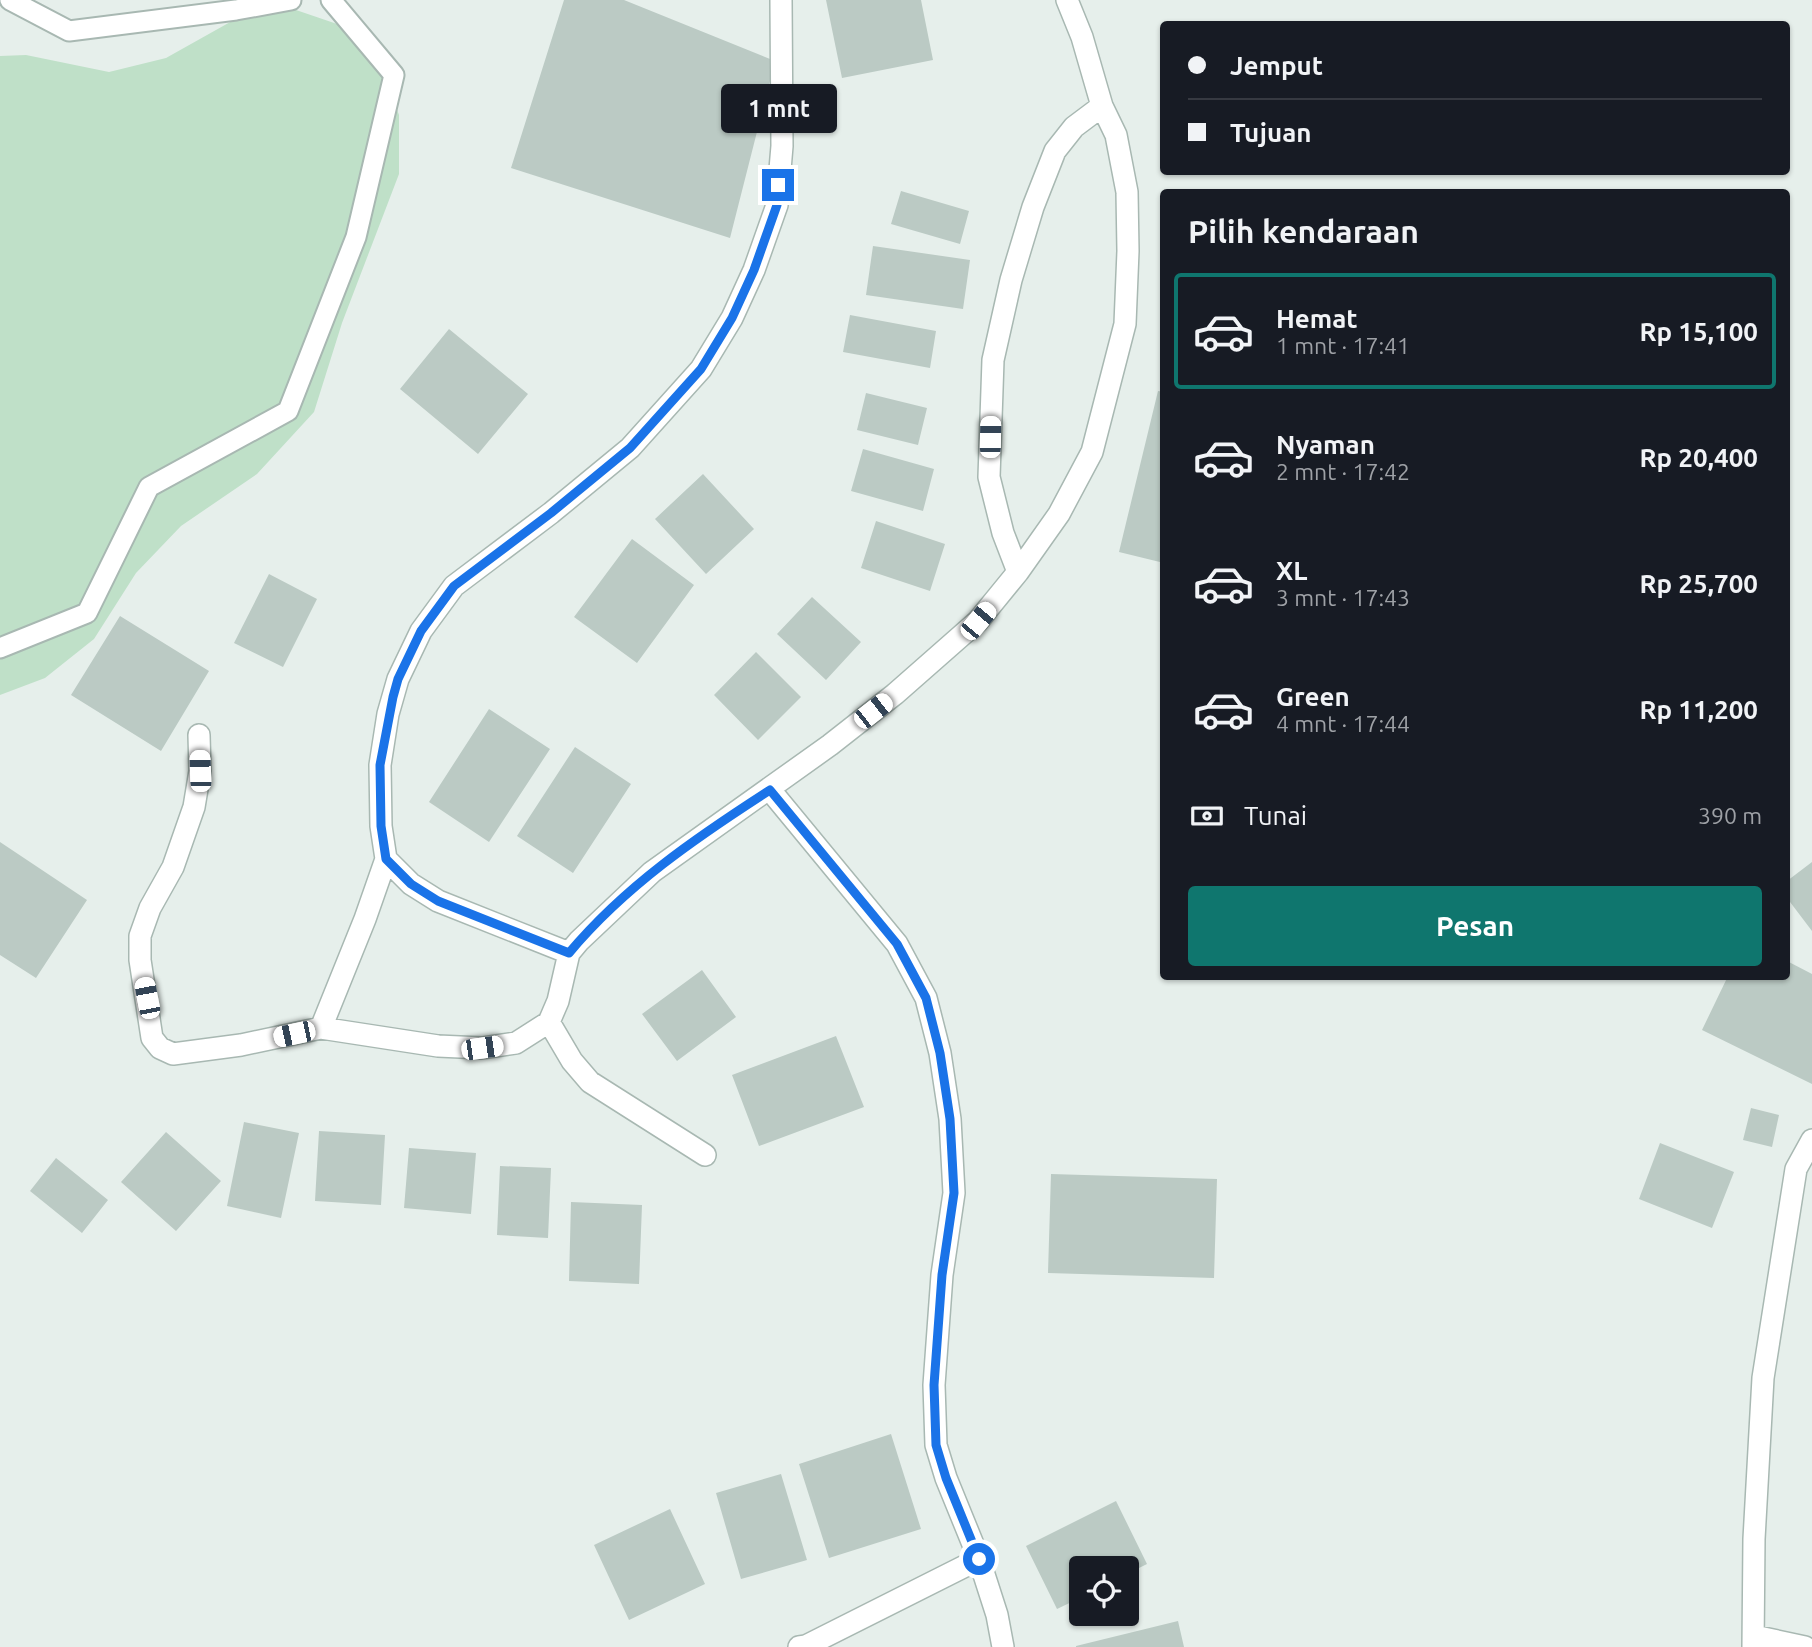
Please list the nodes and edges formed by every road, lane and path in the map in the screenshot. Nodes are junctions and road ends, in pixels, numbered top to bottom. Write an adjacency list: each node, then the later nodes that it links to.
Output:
1 (10, 0): 2 (lane)
2 (291, 0)
3 (331, 0): 8 (lane)
4 (781, 0): 11 (street)
5 (1067, 0): 6 (street)
6 (1102, 106): 7 (street); 7 (street)
7 (1018, 572): 10 (street)
8 (0, 648)
9 (199, 735): 14 (street)
10 (770, 790): 12 (street); 17 (street)
11 (386, 859): 12 (street); 14 (street)
12 (569, 953): 13 (street)
13 (549, 1022): 14 (street); 16 (street)
14 (321, 1028)
15 (1812, 1140): 18 (street)
16 (705, 1155)
17 (979, 1559): 19 (street); 20 (street)
18 (1754, 1642): 21 (street)
19 (804, 1647)
20 (1003, 1647)
21 (1805, 1647)

